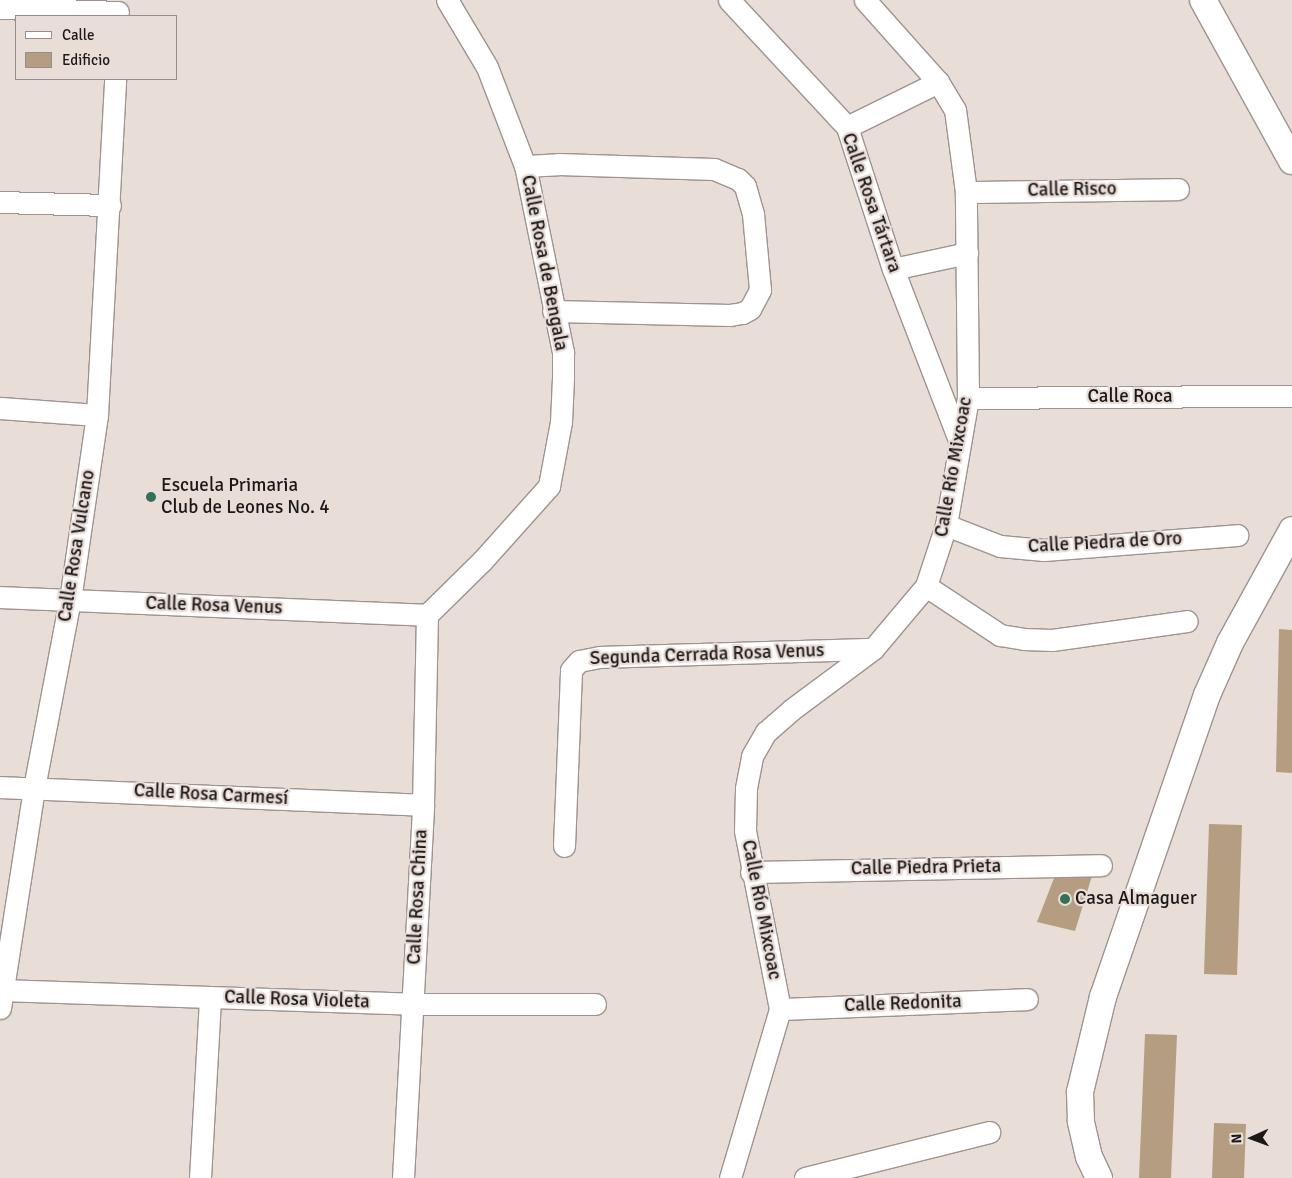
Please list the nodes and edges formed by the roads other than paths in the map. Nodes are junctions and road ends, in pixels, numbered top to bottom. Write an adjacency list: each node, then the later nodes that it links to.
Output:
1 (447, 0): 11 (street, Calle Rosa de Bengala)
2 (729, 0): 9 (street, Calle Rosa Tártara)
3 (866, 0): 8 (street, Calle Río Mixcoac)
4 (1203, 0): 10 (street)
5 (0, 8): 6 (street)
6 (118, 9)
7 (116, 80): 15 (street, Calle Rosa Vulcano)
8 (938, 82): 9 (street); 13 (street, Calle Río Mixcoac)
9 (846, 127): 17 (street, Calle Rosa Tártara)
10 (1292, 157)
11 (525, 166): 18 (street, Calle Rosa de Bengala); 18 (street)
12 (1178, 189): 13 (street, Calle Risco)
13 (966, 192): 16 (street, Calle Río Mixcoac)
14 (0, 202): 15 (street)
15 (110, 205): 22 (street, Calle Rosa Vulcano)
16 (967, 253): 17 (street); 20 (street, Calle Río Mixcoac)
17 (893, 269): 23 (street, Calle Rosa Tártara)
18 (553, 311): 30 (street, Calle Rosa de Bengala)
19 (1292, 396): 20 (street, Calle Roca)
20 (968, 398): 23 (street, Calle Río Mixcoac)
21 (0, 408): 22 (street)
22 (97, 415): 29 (street, Calle Rosa Vulcano)
23 (959, 440): 24 (street, Calle Río Mixcoac)
24 (946, 525): 26 (street, Calle Piedra de Oro); 27 (street, Calle Río Mixcoac)
25 (1292, 530): 50 (street)
26 (1237, 535)
27 (926, 586): 31 (street); 32 (street, Calle Río Mixcoac)
28 (0, 597): 29 (street, Calle Rosa Venus)
29 (70, 600): 30 (street, Calle Rosa Venus); 34 (street, Calle Rosa Vulcano)
30 (427, 615): 35 (street, Calle Rosa China)
31 (1187, 621)
32 (873, 649): 36 (street, Segunda Cerrada Rosa Venus); 38 (street, Calle Río Mixcoac)
33 (0, 787): 34 (street, Calle Rosa Carmesí)
34 (34, 788): 35 (street, Calle Rosa Carmesí); 39 (street, Calle Rosa Vulcano)
35 (423, 805): 42 (street, Calle Rosa China)
36 (564, 846)
37 (1101, 865): 38 (street, Calle Piedra Prieta)
38 (751, 872): 44 (street, Calle Río Mixcoac)
39 (1, 996): 40 (street, Calle Rosa Violeta)
40 (210, 998): 42 (street, Calle Rosa Violeta); 46 (street)
41 (1026, 999): 44 (street, Calle Redonita)
42 (413, 1004): 43 (street, Calle Rosa Violeta); 47 (street, Calle Rosa China)
43 (595, 1004)
44 (780, 1009): 48 (street, Calle Río Mixcoac)
45 (989, 1132): 49 (street)
46 (200, 1178)
47 (403, 1178)
48 (730, 1178)
49 (804, 1178)
50 (1099, 1178)

